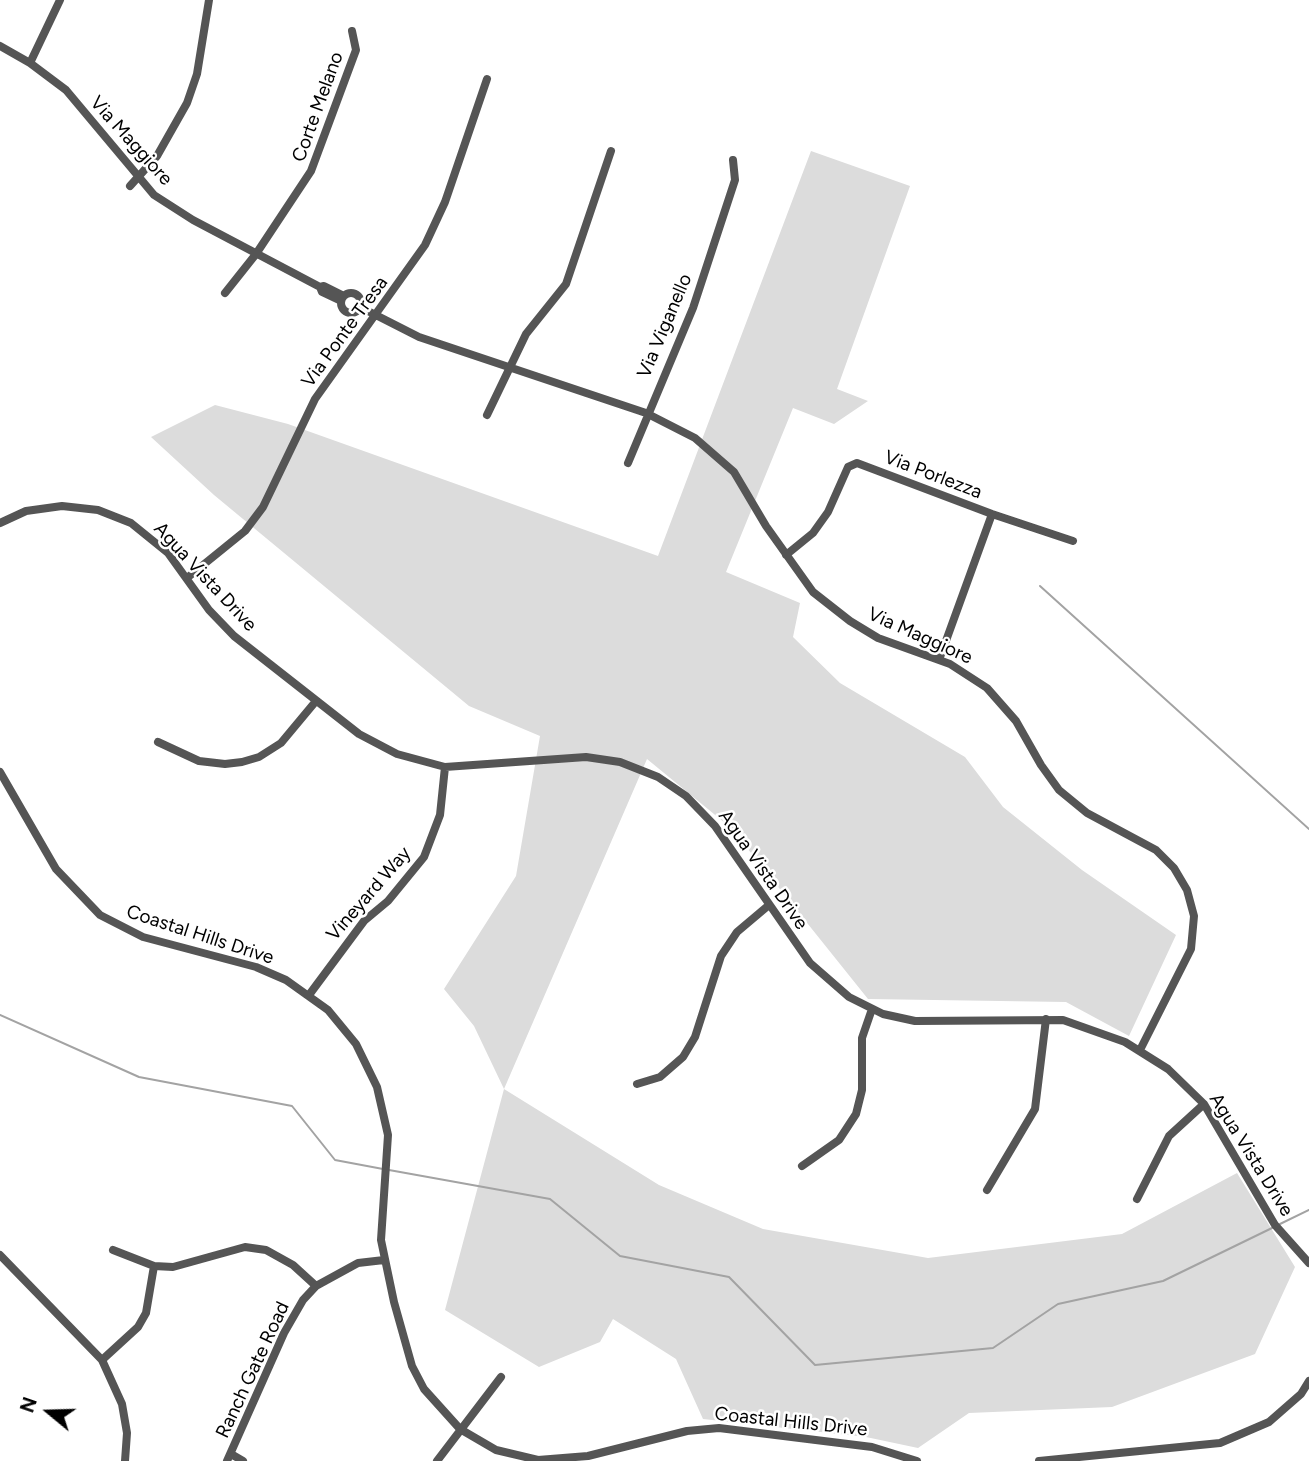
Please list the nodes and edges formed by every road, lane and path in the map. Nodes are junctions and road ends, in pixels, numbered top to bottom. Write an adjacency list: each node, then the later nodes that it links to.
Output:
1 (60, 0): 5 (street)
2 (209, 0): 9 (street)
3 (352, 31): 11 (street, Corte Melano)
4 (0, 46): 5 (street, Via Maggiore)
5 (30, 63): 9 (street, Via Maggiore)
6 (487, 79): 15 (street, Via Ponte Tresa)
7 (611, 151): 16 (street)
8 (733, 160): 17 (street, Via Viganello)
9 (138, 177): 10 (street); 11 (street, Via Maggiore)
10 (130, 186)
11 (256, 254): 12 (street, Corte Melano); 13 (street, Via Maggiore)
12 (225, 293)
13 (343, 299): 14 (street); 14 (street)
14 (360, 307): 15 (street, Via Maggiore)
15 (378, 315): 16 (street, Via Maggiore); 24 (street, Via Ponte Tresa)
16 (511, 368): 17 (street, Via Maggiore); 18 (street)
17 (646, 413): 19 (street, Via Viganello); 23 (street, Via Maggiore)
18 (487, 415)
19 (628, 463)
20 (992, 514): 22 (street, Via Porlezza); 23 (street, Via Porlezza); 25 (street)
21 (0, 523): 24 (street, Agua Vista Drive)
22 (1073, 541)
23 (786, 555): 25 (street, Via Maggiore)
24 (187, 578): 26 (street, Agua Vista Drive)
25 (939, 660): 34 (street, Via Maggiore)
26 (316, 701): 27 (street); 28 (street, Agua Vista Drive)
27 (158, 741)
28 (445, 767): 30 (street, Agua Vista Drive); 31 (street, Vineyard Way)
29 (0, 772): 31 (street, Coastal Hills Drive)
30 (769, 905): 32 (street, Agua Vista Drive); 35 (street)
31 (309, 995): 42 (street, Coastal Hills Drive)
32 (872, 1009): 33 (street, Agua Vista Drive); 37 (street)
33 (1046, 1019): 34 (street, Agua Vista Drive); 38 (street)
34 (1140, 1050): 36 (street, Agua Vista Drive)
35 (637, 1084)
36 (1204, 1104): 39 (street); 43 (street, Agua Vista Drive)
37 (802, 1166)
38 (987, 1190)
39 (1137, 1199)
40 (113, 1250): 44 (street)
41 (0, 1255): 46 (street)
42 (384, 1261): 45 (street, Ranch Gate Road); 49 (street, Coastal Hills Drive)
43 (1309, 1263)
44 (154, 1266): 45 (street); 46 (street)
45 (316, 1286): 50 (street, Ranch Gate Road)
46 (102, 1360): 52 (street)
47 (501, 1377): 49 (street)
48 (1309, 1381): 51 (street)
49 (460, 1429): 54 (street); 55 (street, Coastal Hills Drive)
50 (229, 1458): 53 (street)
51 (1097, 1458): 56 (street)
52 (125, 1461)
53 (243, 1461)
54 (437, 1461)
55 (918, 1461)
56 (1039, 1461)

